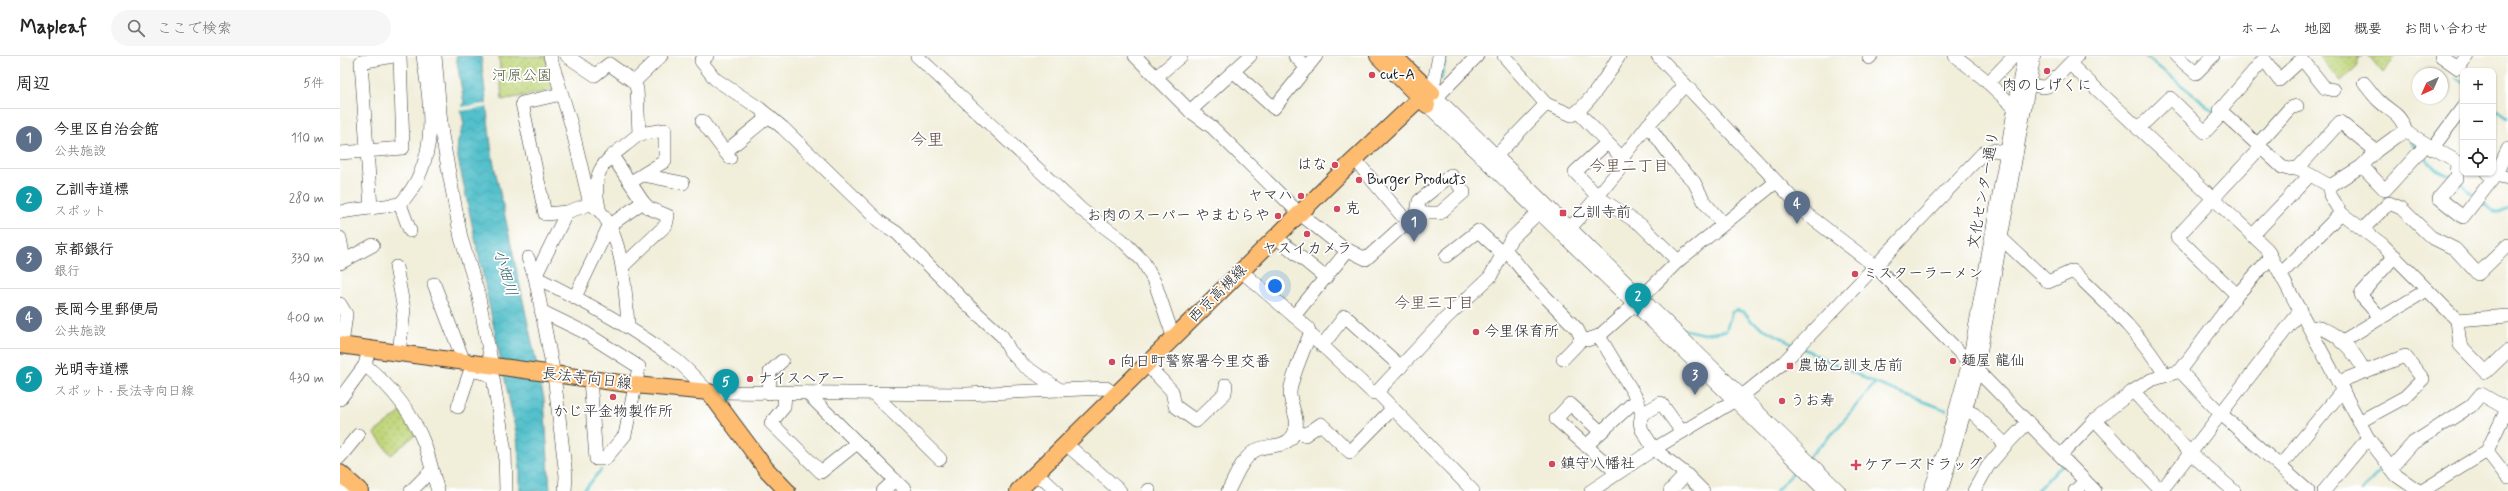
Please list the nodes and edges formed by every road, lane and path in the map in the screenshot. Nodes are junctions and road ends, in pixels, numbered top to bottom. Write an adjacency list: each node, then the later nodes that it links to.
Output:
1 (400, 56): 58 (street)
2 (423, 56): 56 (street)
3 (435, 56): 61 (street)
4 (550, 56): 38 (street)
5 (567, 56): 32 (street)
6 (660, 56): 32 (street)
7 (917, 56): 130 (street)
8 (1135, 56): 31 (street)
9 (1181, 56): 31 (street)
10 (1250, 56): 30 (street)
11 (1295, 56): 29 (street)
12 (1316, 56): 29 (street)
13 (1378, 56): 39 (main road)
14 (1394, 56): 39 (main road)
15 (1440, 56): 39 (street)
16 (1477, 56): 39 (street)
17 (1619, 56): 45 (street)
18 (1658, 56): 36 (street)
19 (1955, 56): 33 (street)
20 (2176, 56): 21 (street)
21 (2213, 56)
22 (2441, 56): 23 (street)
23 (2467, 56)
24 (385, 57): 58 (street)
25 (2023, 57): 33 (street); 35 (street, 文化センター通り)
26 (700, 58): 47 (street)
27 (1509, 58): 40 (street)
28 (2073, 60): 35 (street); 50 (street)
29 (1307, 68): 30 (street)
30 (1234, 72): 43 (street)
31 (1156, 77): 43 (street)
32 (634, 82): 52 (street)
33 (1988, 83): 42 (street)
34 (2364, 83): 51 (street)
35 (2024, 84): 42 (street, 文化センター通り); 62 (street, 文化センター通り)
36 (1684, 85): 49 (street); 74 (street)
37 (2334, 90): 46 (street)
38 (561, 94): 81 (street); 84 (street)
39 (1429, 99): 63 (street); 68 (main road, 西京高槻線); 86 (street); 87 (main road, 西京高槻線)
40 (1546, 104): 45 (street); 63 (street)
41 (2297, 106): 54 (street)
42 (2015, 108): 62 (street, 文化センター通り)
43 (1190, 110): 87 (street)
44 (2460, 111): 55 (street)
45 (1578, 112): 53 (street)
46 (2223, 113): 50 (street); 54 (street)
47 (769, 116): 48 (street); 154 (street)
48 (702, 121)
49 (1648, 125): 65 (street); 88 (street)
50 (2138, 129): 78 (street)
51 (2406, 132): 55 (street); 59 (street)
52 (639, 134): 64 (street); 70 (street)
53 (1607, 143): 65 (street); 77 (street)
54 (2259, 146): 69 (street); 78 (street)
55 (2429, 147): 66 (street); 67 (street)
56 (429, 149): 61 (street); 80 (street)
57 (2508, 149): 72 (street)
58 (368, 151): 60 (street); 82 (street)
59 (2376, 151): 67 (street); 69 (street)
60 (340, 153)
61 (447, 154): 142 (street)
62 (2012, 154): 95 (street, 文化センター通り); 109 (street); 143 (street, 文化センター通り)
63 (1496, 156): 90 (street)
64 (613, 157): 73 (street); 81 (street)
65 (1622, 158): 77 (street)
66 (2460, 164): 72 (street)
67 (2362, 166): 76 (street)
68 (1362, 168): 87 (main road, 西京高槻線); 99 (street)
69 (2298, 168): 71 (street)
70 (643, 175): 73 (street); 75 (street)
71 (2310, 175): 76 (street); 93 (street)
72 (2497, 176)
73 (631, 182): 79 (street)
74 (1776, 182): 88 (street); 109 (street)
75 (683, 183)
76 (2330, 186): 85 (street)
77 (1598, 197): 90 (street); 105 (street)
78 (2214, 197): 93 (street); 116 (street)
79 (643, 202): 89 (street); 108 (street)
80 (400, 204): 82 (street); 92 (street)
81 (595, 206): 84 (street); 89 (street)
82 (371, 208): 83 (street)
83 (340, 212)
84 (567, 212): 112 (street)
85 (2341, 212): 91 (street); 111 (street)
86 (1538, 213): 100 (street); 118 (street)
87 (1303, 217): 96 (main road, 西京高槻線); 99 (street); 110 (main road, 西京高槻線)
88 (1723, 224): 105 (street)
89 (609, 226): 108 (street); 117 (street)
90 (1570, 228): 118 (street)
91 (2363, 229): 98 (street); 102 (street)
92 (410, 232)
93 (2253, 235): 103 (street)
94 (340, 238): 106 (street)
95 (2001, 238): 143 (street, 文化センター通り); 149 (street)
96 (1283, 243): 110 (main road, 西京高槻線); 113 (street)
97 (373, 245): 106 (street)
98 (2508, 245)
99 (1348, 250): 113 (street)
100 (1504, 251): 101 (street); 131 (street); 145 (street)
101 (1446, 256)
102 (2395, 256): 115 (street); 124 (street)
103 (2271, 257): 111 (street); 116 (street)
104 (528, 258): 112 (street)
105 (1678, 261): 118 (street)
106 (342, 262)
107 (396, 266): 137 (street)
108 (623, 266): 126 (street)
109 (1875, 266): 143 (street); 163 (street)
110 (1245, 274): 122 (street); 130 (main road, 西京高槻線); 144 (main road, 西京高槻線)
111 (2281, 274): 120 (street)
112 (535, 277): 117 (street); 121 (street)
113 (1326, 278): 122 (street)
114 (434, 284): 141 (street)
115 (2427, 290): 124 (street); 125 (street)
116 (2237, 295): 146 (street)
117 (576, 296): 126 (street)
118 (1638, 301): 129 (street); 163 (street)
119 (340, 304): 133 (street)
120 (2301, 310): 127 (street); 170 (street)
121 (541, 311): 148 (street); 151 (street)
122 (1294, 316): 128 (street)
123 (2508, 316): 125 (street)
124 (2380, 317): 132 (street)
125 (2457, 320): 136 (street)
126 (628, 327): 156 (street)
127 (2310, 327): 132 (street); 153 (street)
128 (1310, 334): 134 (street); 175 (street)
129 (1599, 336): 131 (street); 165 (street)
130 (1174, 339): 144 (main road, 西京高槻線)
131 (1582, 340): 138 (street)
132 (2341, 342): 147 (street)
133 (341, 345): 135 (main road, 長法寺向日線)
134 (1322, 346): 145 (street); 157 (street)
135 (369, 349): 137 (main road, 長法寺向日線); 140 (street)
136 (2508, 351)
137 (399, 353): 141 (main road, 長法寺向日線)
138 (1562, 359)
139 (782, 361): 158 (street)
140 (365, 365): 164 (street); 192 (street)
141 (469, 365): 142 (main road, 長法寺向日線); 166 (street); 207 (street)
142 (492, 366): 148 (main road, 長法寺向日線)
143 (1973, 366): 169 (street, 文化センター通り); 174 (street); 221 (street, 文化センター通り)
144 (1150, 368): 152 (street); 162 (main road, 西京高槻線); 183 (main road, 西京高槻線)
145 (1401, 368): 157 (street)
146 (2180, 371): 149 (street); 170 (street)
147 (2365, 372): 153 (street); 173 (street)
148 (554, 374): 150 (main road, 長法寺向日線); 208 (street)
149 (2165, 375): 155 (street)
150 (590, 379): 151 (main road, 長法寺向日線); 151 (street)
151 (635, 385): 156 (main road, 長法寺向日線)
152 (1226, 385)
153 (2340, 386): 173 (street); 190 (street)
154 (1060, 390): 161 (street); 162 (street)
155 (2133, 391): 172 (street); 186 (street)
156 (709, 392): 158 (street); 202 (main road)
157 (1378, 392): 167 (street)
158 (769, 393): 159 (street)
159 (785, 393): 160 (street); 180 (street)
160 (807, 393): 161 (street); 180 (street)
161 (873, 394): 189 (street)
162 (1117, 395): 183 (main road, 西京高槻線)
163 (1738, 398): 177 (street); 219 (street); 220 (street)
164 (340, 399)
165 (1637, 399): 171 (street); 176 (street)
166 (458, 406)
167 (1393, 408): 175 (street); 215 (street)
168 (2508, 408): 185 (street); 191 (street)
169 (1966, 410): 181 (street); 222 (street, 文化センター通り)
170 (2220, 413): 186 (street); 190 (street)
171 (1642, 414): 177 (street); 184 (street)
172 (2095, 420): 187 (street); 225 (street)
173 (2359, 422): 179 (street)
174 (2025, 425): 181 (street); 187 (street)
175 (1295, 430): 214 (street)
176 (1600, 431): 182 (street); 182 (street)
177 (1682, 432): 184 (street)
178 (358, 435): 188 (street)
179 (2368, 438): 191 (street); 228 (street)
180 (857, 443): 197 (street)
181 (2006, 445): 223 (street)
182 (1586, 446): 193 (street)
183 (1069, 448): 195 (main road, 西京高槻線); 213 (street)
184 (1654, 449): 193 (street); 194 (street)
185 (2487, 452): 196 (street); 230 (street)
186 (2190, 453): 225 (street); 226 (street)
187 (2061, 455): 199 (street)
188 (340, 457)
189 (940, 459)
190 (2280, 466): 227 (street)
191 (2391, 468): 200 (street)
192 (431, 472): 205 (street); 206 (street)
193 (1617, 473): 201 (street)
194 (1686, 474): 217 (street); 218 (street)
195 (1040, 476): 210 (main road, 西京高槻線); 211 (main road, 西京高槻線); 212 (street)
196 (2508, 478)
197 (895, 480): 203 (street); 209 (street)
198 (344, 481): 204 (main road)
199 (2081, 485): 224 (street)
200 (2401, 486): 229 (street)
201 (1607, 487): 216 (street)
202 (783, 490)
203 (905, 490)
204 (360, 491)
205 (411, 491)
206 (438, 491)
207 (506, 491)
208 (565, 491)
209 (883, 491)
210 (1018, 491)
211 (1031, 491)
212 (1056, 491)
213 (1120, 491)
214 (1228, 491)
215 (1473, 491)
216 (1591, 491)
217 (1670, 491)
218 (1703, 491)
219 (1825, 491)
220 (1839, 491)
221 (1930, 491)
222 (1941, 491)
223 (1974, 491)
224 (2095, 491)
225 (2161, 491)
226 (2234, 491)
227 (2308, 491)
228 (2324, 491)
229 (2419, 491)
230 (2422, 491)

